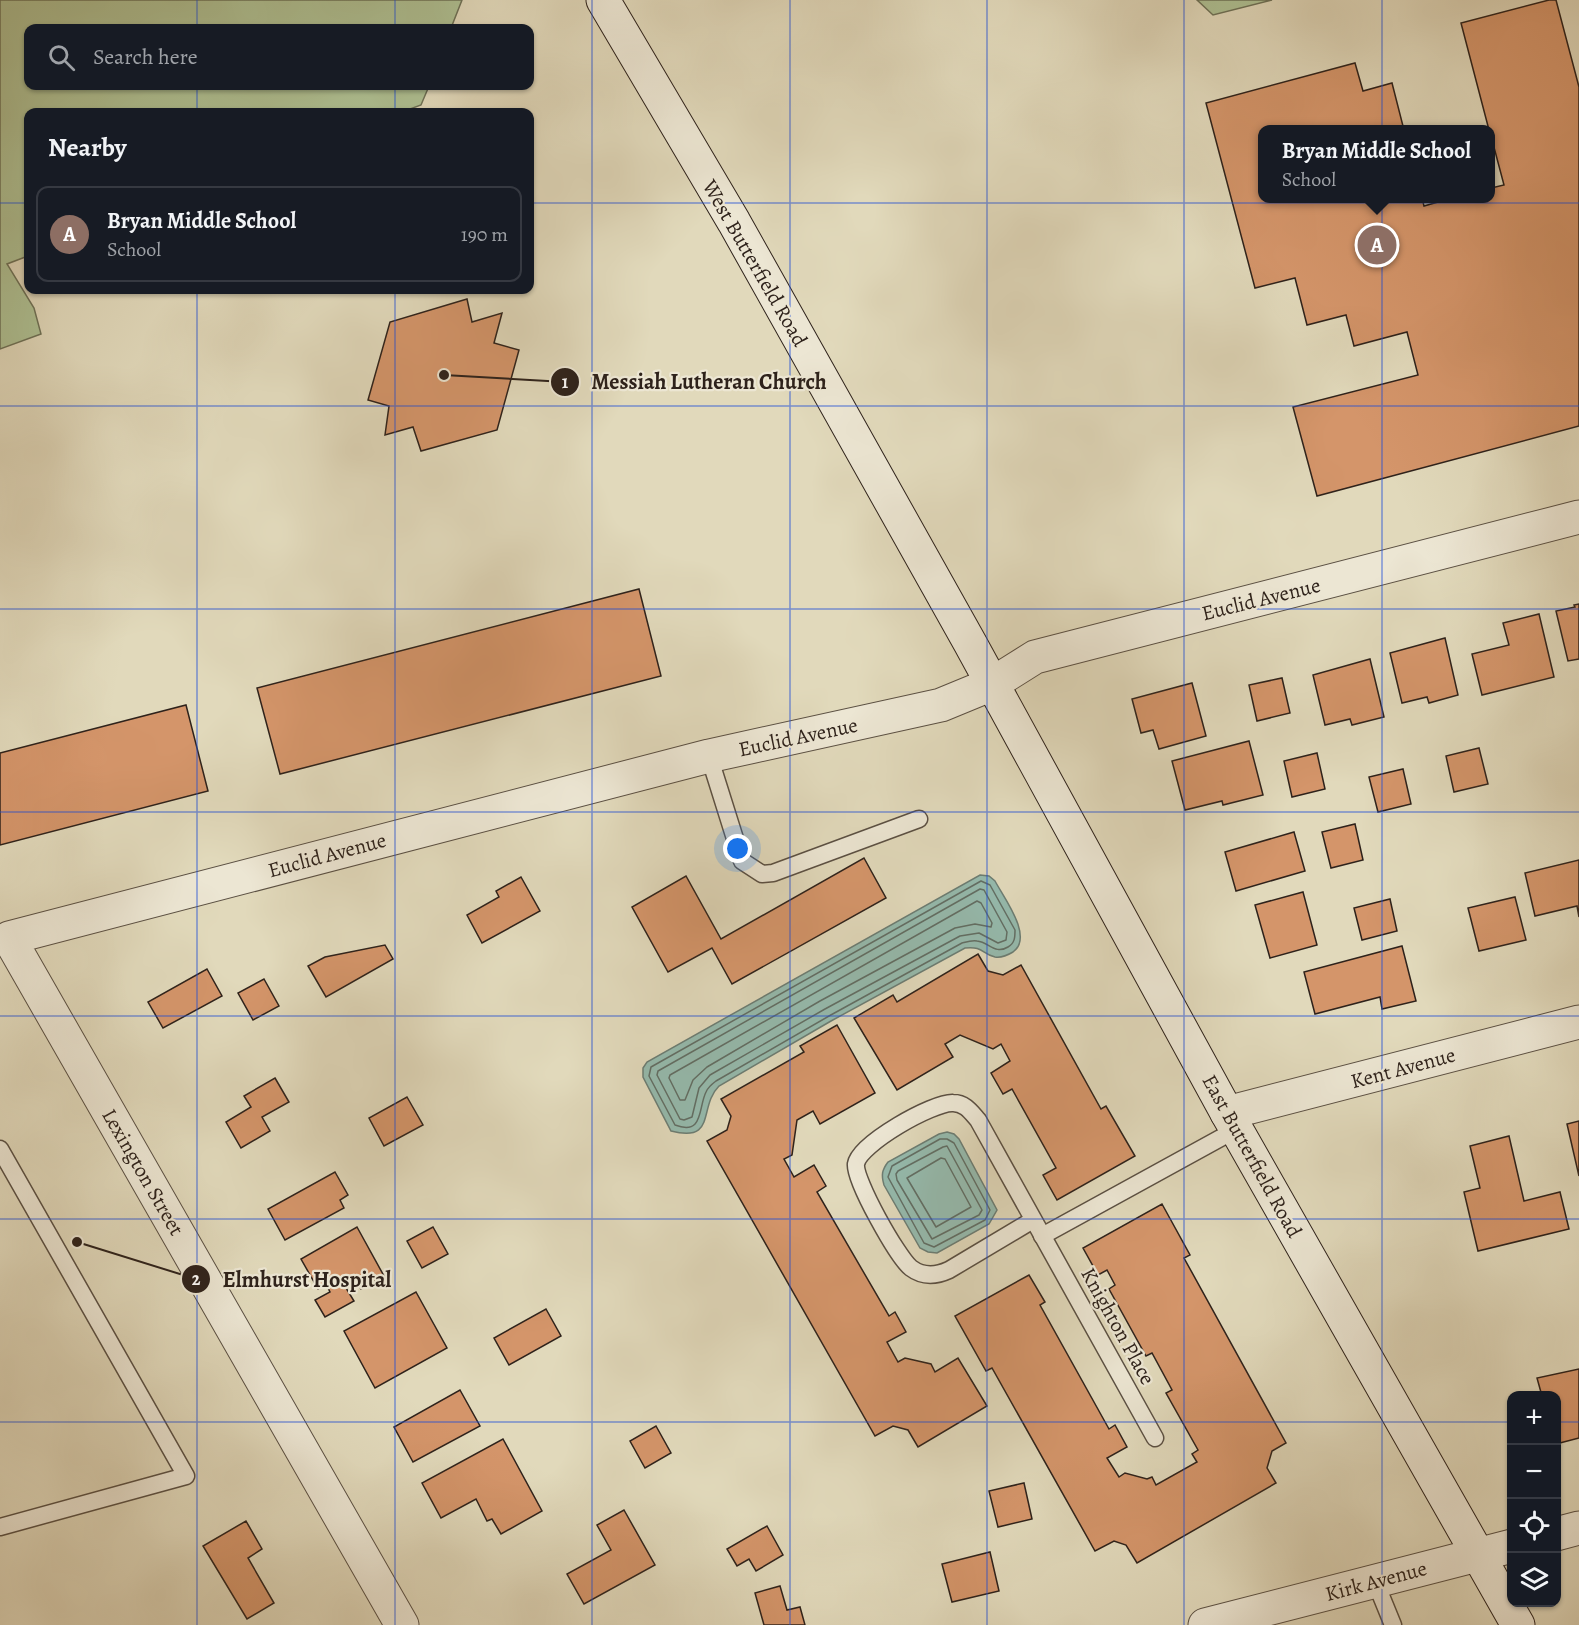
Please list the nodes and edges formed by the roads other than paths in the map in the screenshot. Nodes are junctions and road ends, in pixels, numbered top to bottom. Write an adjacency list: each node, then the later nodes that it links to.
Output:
1 (603, 0): 3 (street, West Butterfield Road)
2 (1579, 517): 3 (street, Euclid Avenue)
3 (992, 684): 4 (street, Euclid Avenue); 8 (street, East Butterfield Road)
4 (710, 756): 5 (lane); 6 (street, Euclid Avenue)
5 (919, 819)
6 (9, 938): 19 (street, Lexington Street)
7 (1579, 1022): 8 (street, Kent Avenue)
8 (1232, 1121): 11 (lane); 17 (street, East Butterfield Road)
9 (0, 1149): 13 (lane)
10 (1033, 1220): 10 (lane, Knighton Place); 11 (lane, Knighton Place)
11 (1042, 1236): 12 (lane, Knighton Place)
12 (1155, 1438)
13 (0, 1527)
14 (1579, 1528): 15 (street)
15 (1561, 1533)
16 (1507, 1547): 17 (street, Kirk Avenue)
17 (1478, 1555): 18 (street, Kirk Avenue); 22 (street, East Butterfield Road)
18 (1375, 1581): 20 (street, Kirk Avenue); 21 (lane)
19 (402, 1625)
20 (1205, 1625)
21 (1393, 1625)
22 (1518, 1625)

